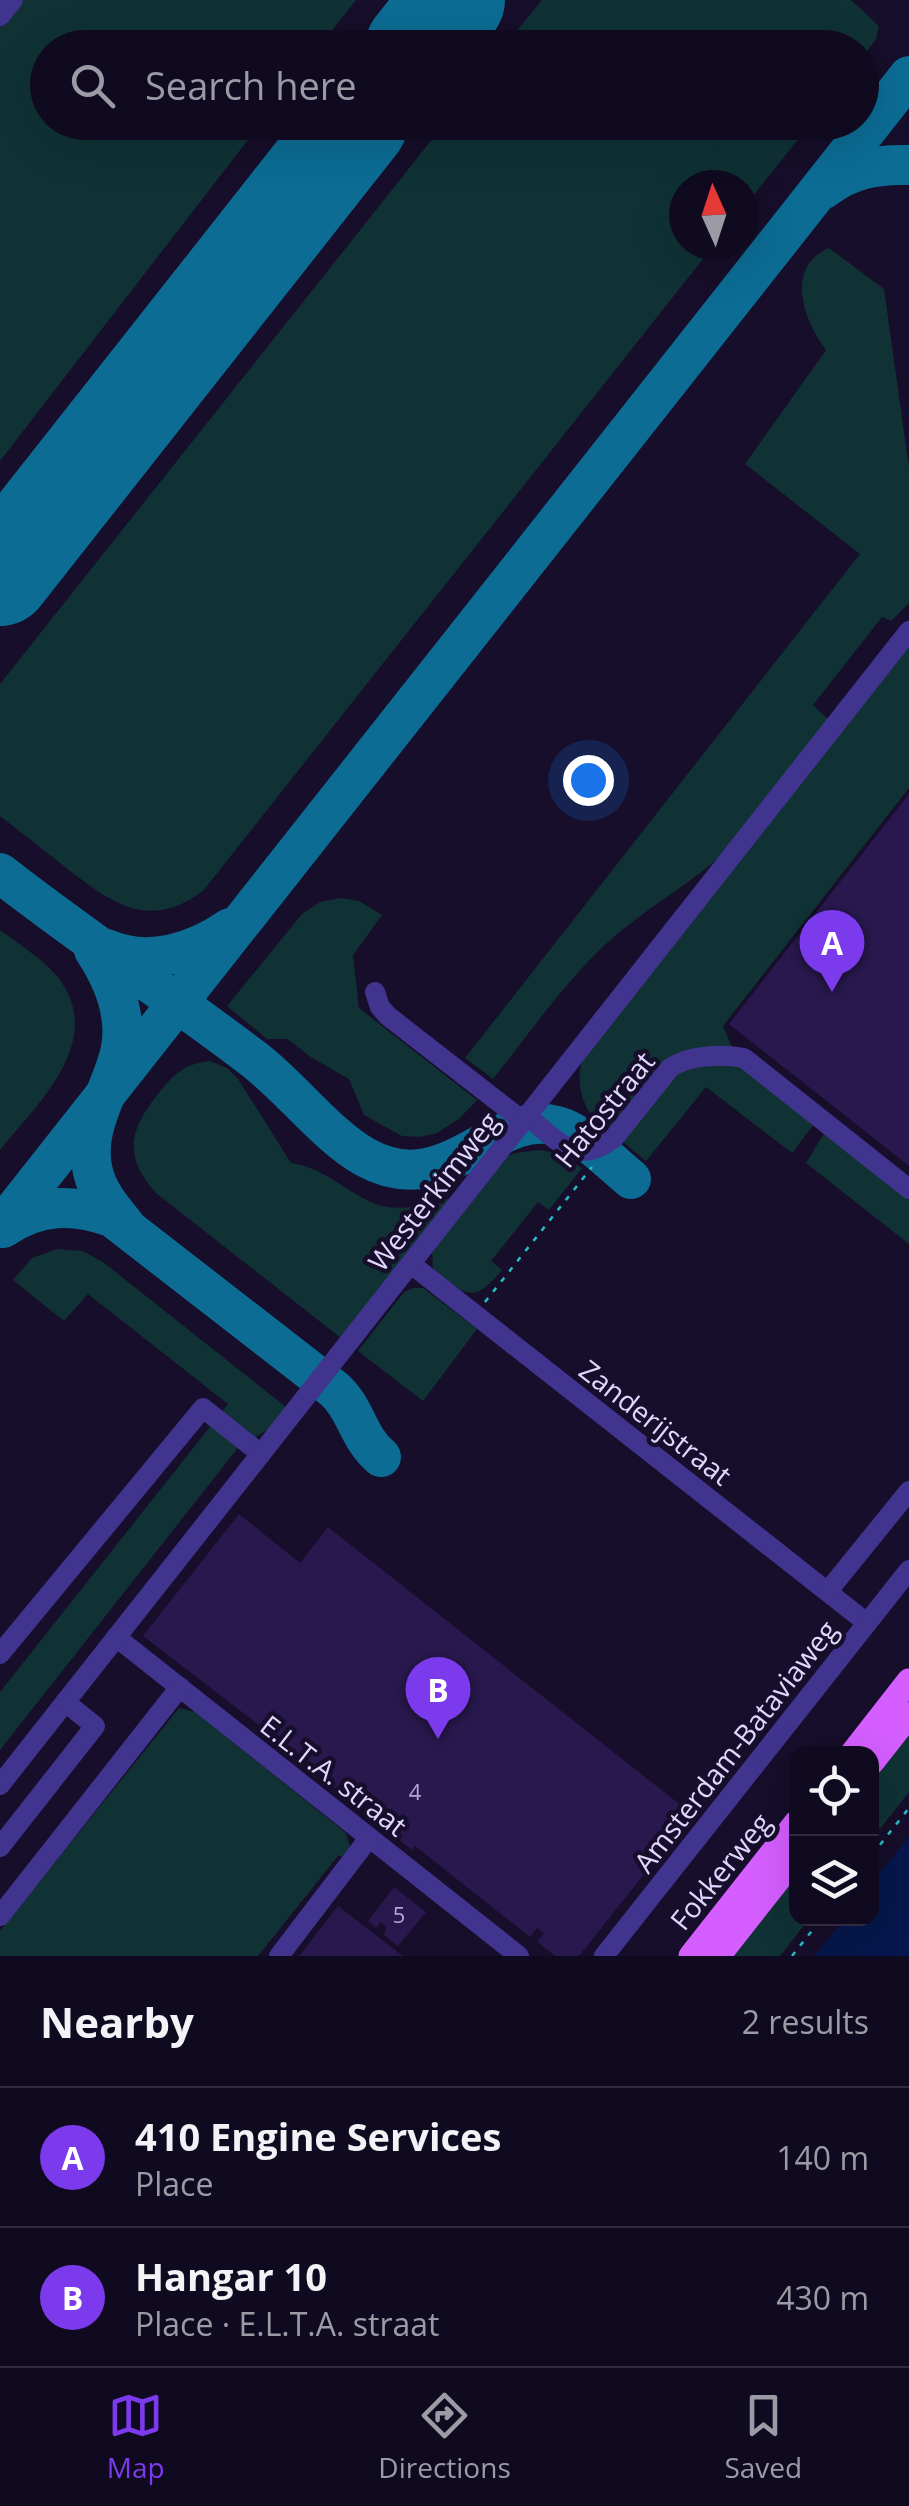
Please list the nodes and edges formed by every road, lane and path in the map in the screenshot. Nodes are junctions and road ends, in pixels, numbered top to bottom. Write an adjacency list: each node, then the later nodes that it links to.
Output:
1 (12, 0): 2 (street)
2 (0, 16)
3 (909, 631): 5 (street, Westerkimweg)
4 (375, 992): 5 (street)
5 (525, 1119): 7 (street, Hatostraat); 8 (street, Westerkimweg)
6 (591, 1168): 9 (path, Hatostraat)
7 (909, 1189)
8 (411, 1264): 9 (street, Zanderijstraat); 10 (street, Westerkimweg)
9 (474, 1315): 13 (street, Zanderijstraat)
10 (262, 1454): 15 (street, Westerkimweg); 16 (street)
11 (909, 1492): 13 (street)
12 (909, 1570): 14 (street, Amsterdam-Bataviaweg)
13 (828, 1591): 14 (street, Zanderijstraat)
14 (867, 1623): 34 (street, Amsterdam-Bataviaweg)
15 (116, 1637): 18 (street, E.L.T.A. straat); 19 (street, Westerkimweg)
16 (0, 1654)
17 (909, 1682): 21 (main road)
18 (180, 1687): 26 (street, E.L.T.A. straat); 30 (street)
19 (65, 1702): 23 (street, Westerkimweg); 27 (street)
20 (909, 1716): 22 (main road)
21 (858, 1746)
22 (879, 1753)
23 (0, 1784)
24 (909, 1808): 28 (path)
25 (789, 1832): 35 (main road, Fokkerweg)
26 (369, 1838): 32 (street); 33 (street, E.L.T.A. straat)
27 (0, 1847)
28 (879, 1847)
29 (789, 1866): 36 (main road, Fokkerweg)
30 (0, 1916)
31 (816, 1926): 37 (path)
32 (280, 1956)
33 (519, 1956)
34 (604, 1956)
35 (691, 1956)
36 (718, 1956)
37 (792, 1956)

